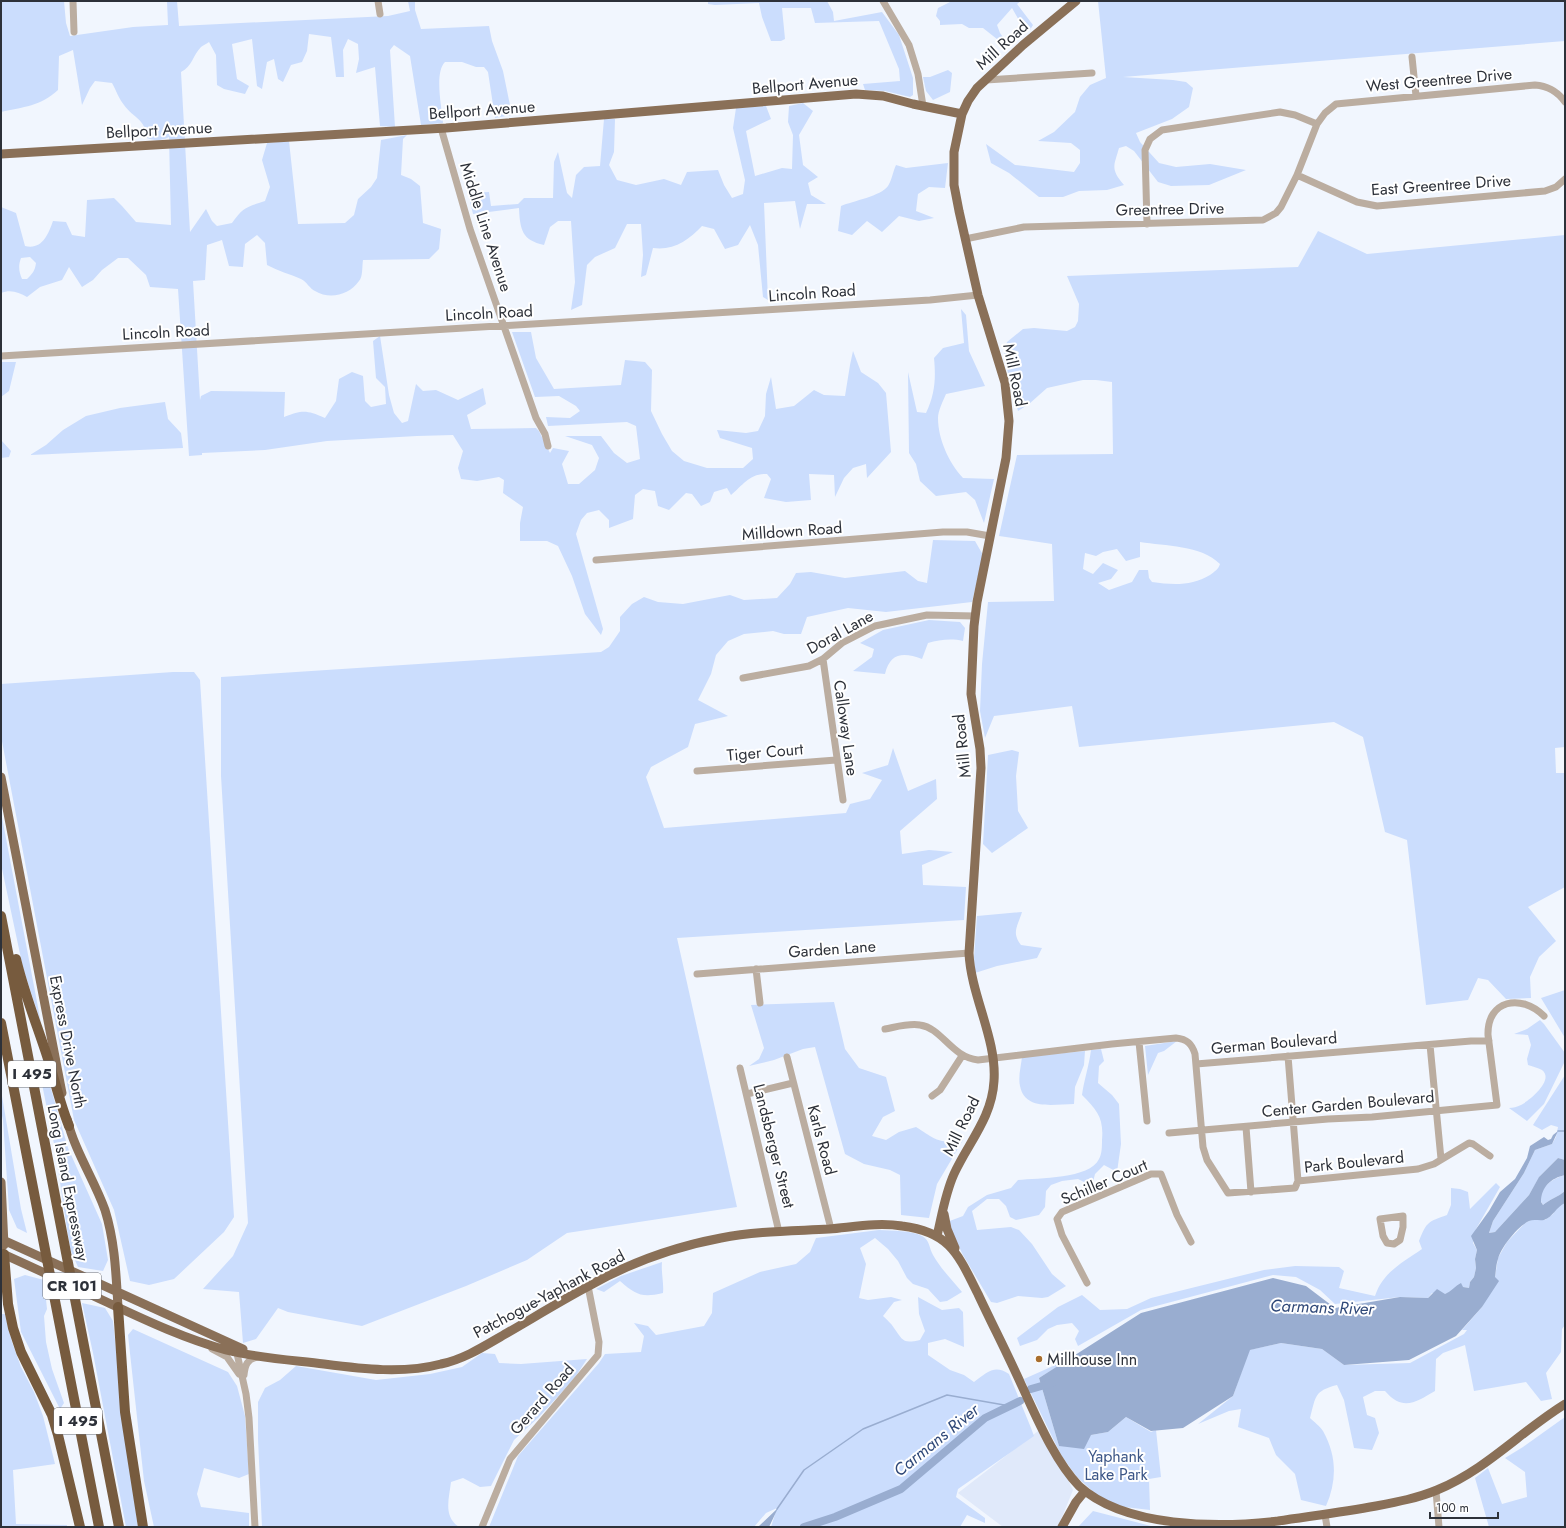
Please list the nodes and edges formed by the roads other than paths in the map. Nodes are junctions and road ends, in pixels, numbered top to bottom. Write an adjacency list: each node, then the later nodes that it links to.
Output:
1 (73, 1): 6 (street)
2 (378, 1): 5 (street)
3 (883, 1): 12 (street)
4 (1076, 1): 9 (main road, Mill Road)
5 (380, 14)
6 (74, 32)
7 (1412, 57): 10 (street)
8 (1092, 73): 9 (street)
9 (986, 80): 13 (main road, Mill Road)
10 (1416, 96): 11 (street, West Greentree Drive); 14 (street, West Greentree Drive)
11 (1565, 102)
12 (923, 106): 13 (main road, Bellport Avenue); 15 (main road, Bellport Avenue)
13 (962, 114): 20 (main road, Mill Road)
14 (1317, 124): 17 (street, Greentree Drive); 19 (street)
15 (441, 128): 16 (main road, Bellport Avenue); 22 (street, Middle Line Avenue)
16 (1, 154)
17 (1297, 175): 18 (street, East Greentree Drive); 19 (street, Greentree Drive)
18 (1565, 179)
19 (1147, 224): 20 (street, Greentree Drive)
20 (965, 239): 21 (main road, Mill Road)
21 (978, 296): 22 (street, Lincoln Road); 25 (main road, Mill Road)
22 (504, 326): 23 (street, Lincoln Road); 24 (street, Middle Line Avenue)
23 (1, 356)
24 (548, 446)
25 (990, 536): 26 (street, Milldown Road); 27 (main road, Mill Road)
26 (596, 560)
27 (975, 616): 28 (street, Doral Lane); 36 (main road, Mill Road)
28 (823, 659): 29 (street, Doral Lane); 30 (street, Calloway Lane)
29 (743, 678)
30 (836, 760): 31 (street, Tiger Court); 33 (street, Calloway Lane)
31 (697, 771)
32 (1, 777): 58 (main road, Express Drive North)
33 (843, 800)
34 (1, 908): 58 (highway)
35 (1, 916): 92 (highway, Long Island Expressway / I 495)
36 (969, 954): 37 (street, Garden Lane); 49 (main road, Mill Road)
37 (756, 969): 38 (street, Garden Lane); 39 (street)
38 (697, 974)
39 (760, 1003)
40 (1544, 1016): 43 (street)
41 (1, 1023): 91 (highway, I 495)
42 (885, 1029): 46 (street)
43 (1489, 1041): 45 (street, German Boulevard); 55 (street, Center Garden Boulevard)
44 (1139, 1042): 49 (street, German Boulevard); 50 (street, German Boulevard); 56 (street)
45 (1430, 1044): 47 (street, German Boulevard); 55 (street)
46 (962, 1056): 49 (street, German Boulevard); 54 (street)
47 (1288, 1056): 50 (street, German Boulevard); 57 (street)
48 (787, 1057): 52 (street, Karls Road)
49 (993, 1059): 67 (main road, Mill Road)
50 (1196, 1064): 60 (street)
51 (740, 1068): 53 (street, Landsberger Street)
52 (793, 1083): 53 (street); 69 (street, Karls Road)
53 (747, 1094): 70 (street, Landsberger Street)
54 (932, 1096)
55 (1436, 1110): 57 (street, Center Garden Boulevard); 63 (street)
56 (1147, 1121)
57 (1294, 1123): 59 (street, Center Garden Boulevard); 64 (street)
58 (69, 1126): 78 (main road, Express Drive North)
59 (1246, 1127): 60 (street, Center Garden Boulevard); 66 (street)
60 (1201, 1131): 61 (street, Center Garden Boulevard); 66 (street, Park Boulevard)
61 (1168, 1133)
62 (1490, 1156): 63 (street, Park Boulevard)
63 (1441, 1159): 64 (street, Park Boulevard)
64 (1298, 1181): 66 (street, Park Boulevard)
65 (1, 1182): 68 (main road)
66 (1251, 1192)
67 (943, 1207): 71 (main road, Mill Road); 75 (main road)
68 (2, 1208): 72 (main road)
69 (831, 1229): 70 (main road, Patchogue-Yaphank Road); 71 (main road, Patchogue-Yaphank Road)
70 (779, 1232): 77 (main road, Patchogue-Yaphank Road)
71 (937, 1236): 75 (main road)
72 (2, 1240): 74 (main road); 78 (main road, Patchogue-Yaphank Road / CR 101)
73 (1191, 1242): 76 (street, Schiller Court)
74 (3, 1254): 79 (main road, Patchogue-Yaphank Road / CR 101); 90 (highway)
75 (957, 1255): 87 (main road)
76 (1087, 1283)
77 (588, 1286): 83 (main road, Patchogue-Yaphank Road); 95 (street, Gerard Road)
78 (117, 1292): 79 (main road, Express Drive North); 81 (main road, Patchogue-Yaphank Road / CR 101)
79 (118, 1307): 80 (main road, Patchogue-Yaphank Road / CR 101); 93 (highway)
80 (176, 1334): 81 (main road, Patchogue-Yaphank Road / CR 101); 84 (street)
81 (236, 1349): 82 (main road, Patchogue-Yaphank Road); 83 (main road, Patchogue-Yaphank Road); 84 (street)
82 (258, 1357): 83 (main road, Patchogue-Yaphank Road); 84 (street)
83 (269, 1357)
84 (244, 1381): 94 (street)
85 (1565, 1404): 86 (main road)
86 (1436, 1491): 88 (main road); 98 (street)
87 (1085, 1492): 89 (main road); 96 (main road)
88 (1325, 1515): 89 (main road); 97 (street)
89 (1162, 1525)
90 (80, 1527)
91 (99, 1527)
92 (120, 1527)
93 (143, 1527)
94 (255, 1527)
95 (482, 1527)
96 (1062, 1527)
97 (1327, 1527)
98 (1439, 1527)

